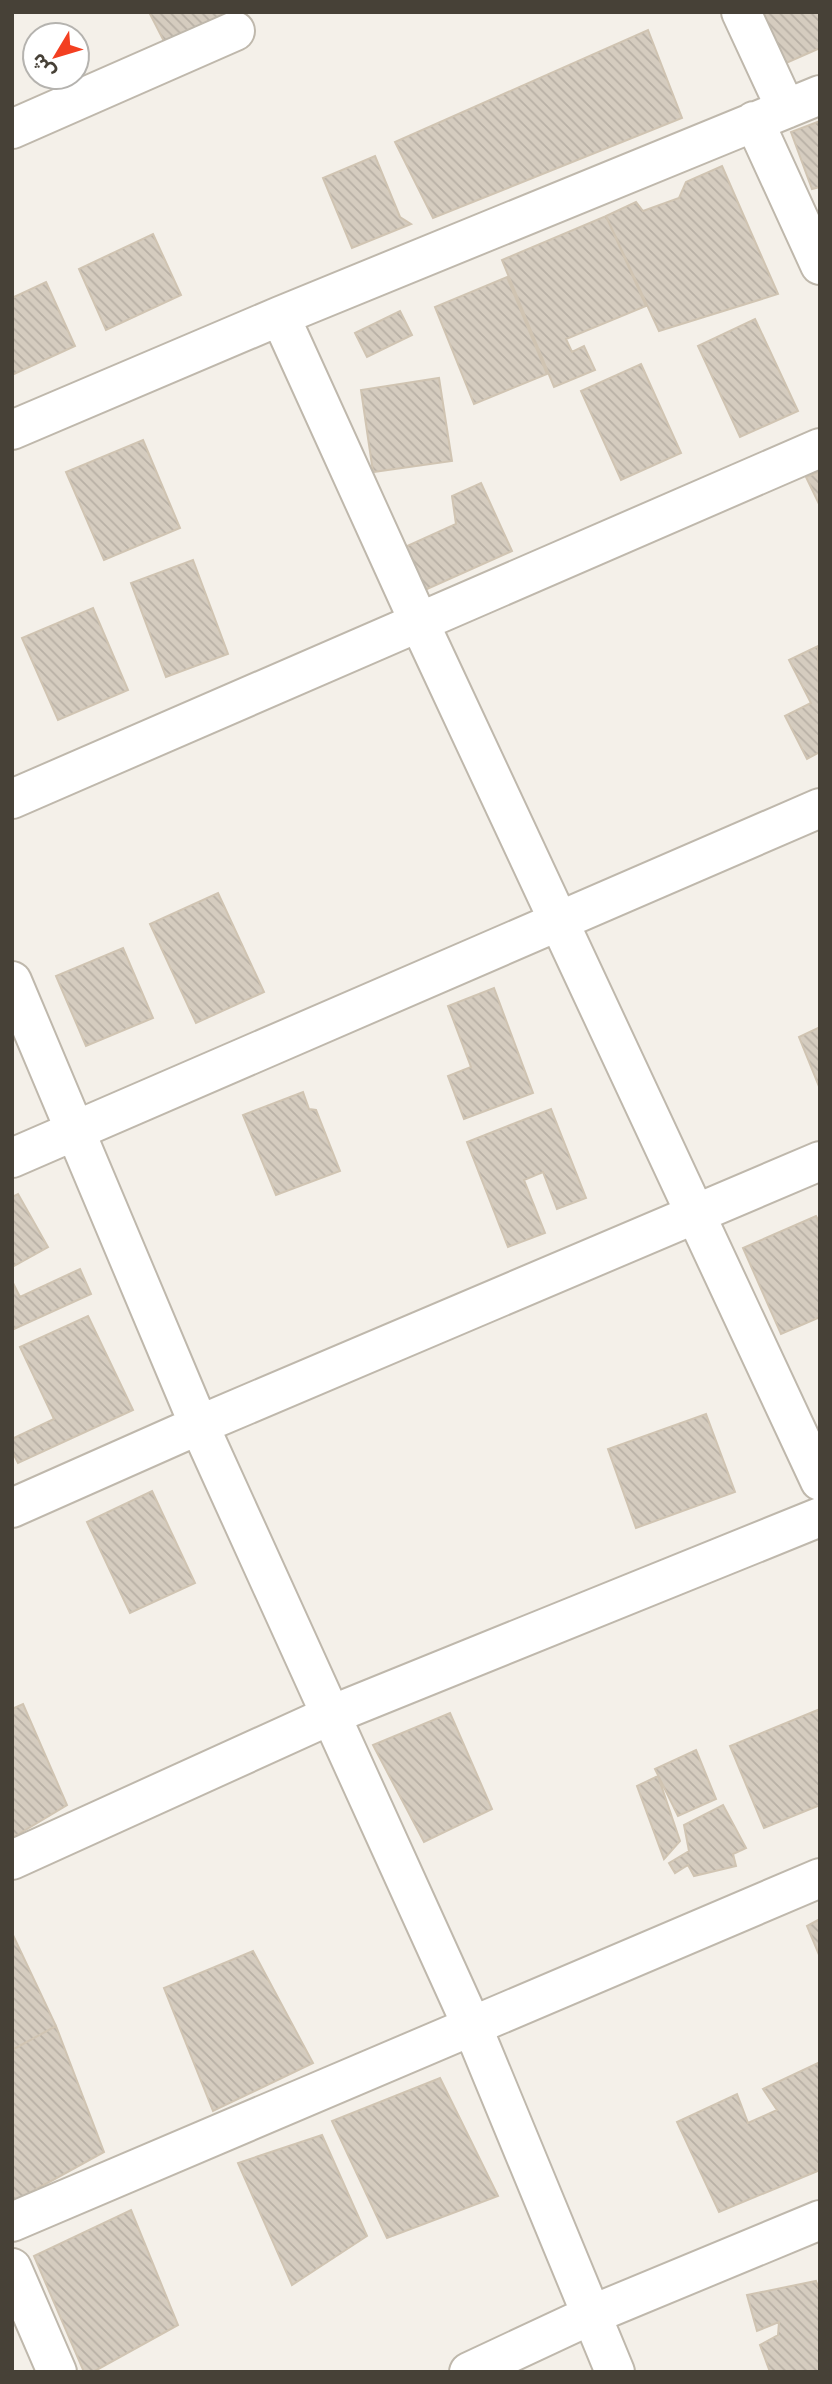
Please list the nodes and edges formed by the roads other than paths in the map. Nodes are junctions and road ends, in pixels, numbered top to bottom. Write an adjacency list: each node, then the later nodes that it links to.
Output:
1 (741, 12): 3 (street)
2 (235, 31): 4 (street)
3 (786, 108): 5 (street); 6 (street)
4 (12, 130)
5 (820, 265)
6 (280, 316): 7 (street); 9 (street)
7 (12, 430)
8 (820, 449): 9 (street)
9 (419, 622): 10 (street); 12 (street)
10 (12, 799)
11 (820, 808): 12 (street)
12 (558, 921): 14 (street); 17 (street)
13 (12, 981): 14 (street)
14 (76, 1130): 15 (street); 18 (street)
15 (12, 1158)
16 (820, 1161): 17 (street)
17 (696, 1214): 18 (street); 19 (street)
18 (200, 1425): 20 (street); 22 (street)
19 (820, 1480)
20 (12, 1507)
21 (820, 1517): 22 (street)
22 (331, 1715): 23 (street); 25 (street)
23 (12, 1860)
24 (820, 1878): 25 (street)
25 (472, 2026): 27 (street); 29 (street)
26 (820, 2220): 29 (street)
27 (12, 2222)
28 (12, 2268): 30 (street)
29 (591, 2315): 31 (street); 32 (street)
30 (57, 2372)
31 (469, 2372)
32 (615, 2372)

